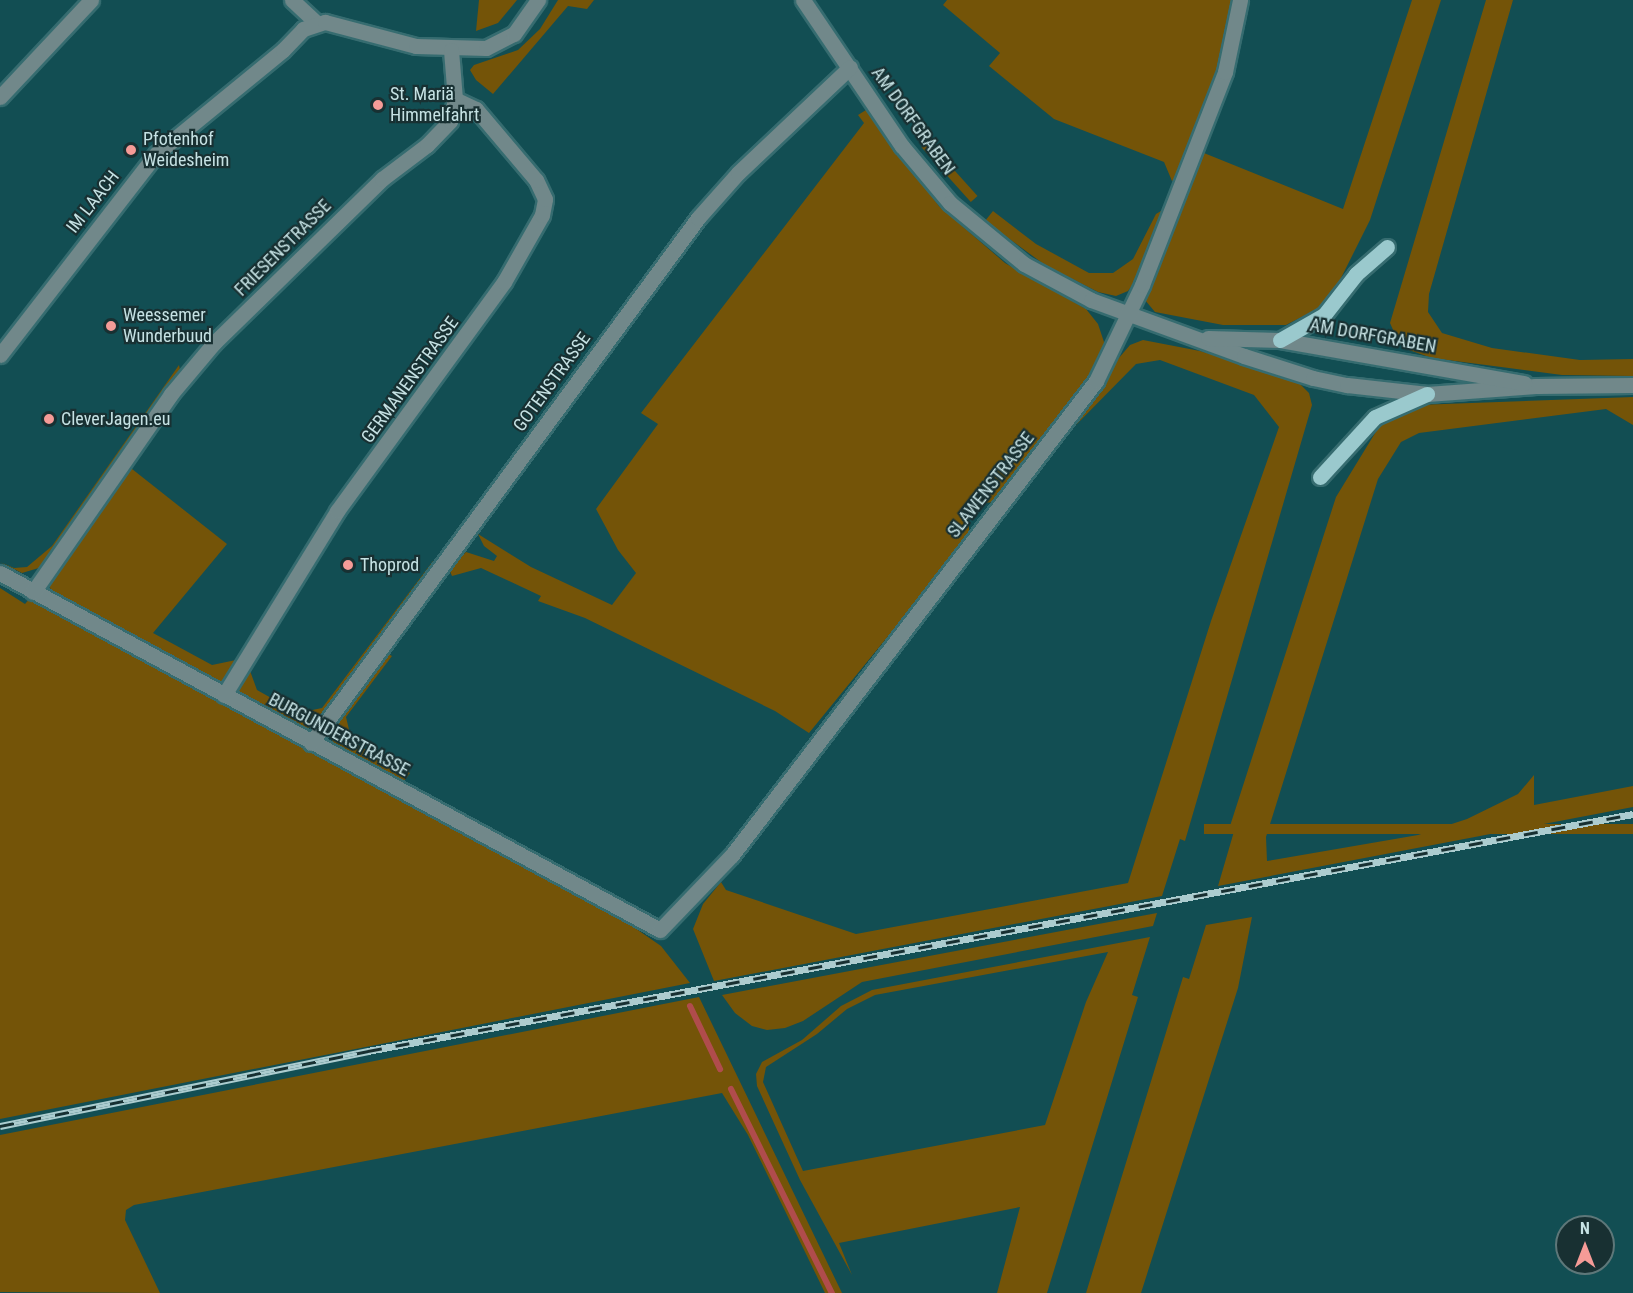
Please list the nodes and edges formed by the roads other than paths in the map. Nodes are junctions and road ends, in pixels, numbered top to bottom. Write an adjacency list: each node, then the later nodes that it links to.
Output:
1 (91, 0): 9 (street)
2 (292, 0): 6 (street)
3 (538, 0): 7 (street)
4 (803, 0): 8 (street, AM DORFGRABEN)
5 (1240, 0): 12 (street, SLAWENSTRASSE)
6 (317, 23): 7 (street); 15 (street, IM LAACH)
7 (451, 50): 10 (street, FRIESENSTRASSE)
8 (850, 67): 12 (street, AM DORFGRABEN); 23 (street, GOTENSTRASSE)
9 (0, 97)
10 (455, 99): 21 (street, FRIESENSTRASSE); 22 (street, GERMANENSTRASSE)
11 (1387, 248): 14 (main road)
12 (1128, 315): 13 (street, AM DORFGRABEN); 24 (street, SLAWENSTRASSE)
13 (1203, 338): 14 (street, AM DORFGRABEN); 18 (street, AM DORFGRABEN)
14 (1280, 340): 17 (street, AM DORFGRABEN)
15 (0, 355)
16 (1633, 385): 17 (street, AM DORFGRABEN)
17 (1536, 386): 18 (street, AM DORFGRABEN)
18 (1427, 394): 19 (main road)
19 (1320, 477)
20 (0, 573): 21 (street, BURGUNDERSTRASSE)
21 (33, 592): 22 (street, BURGUNDERSTRASSE)
22 (224, 695): 23 (street, BURGUNDERSTRASSE)
23 (311, 743): 24 (street, BURGUNDERSTRASSE)
24 (660, 930)

